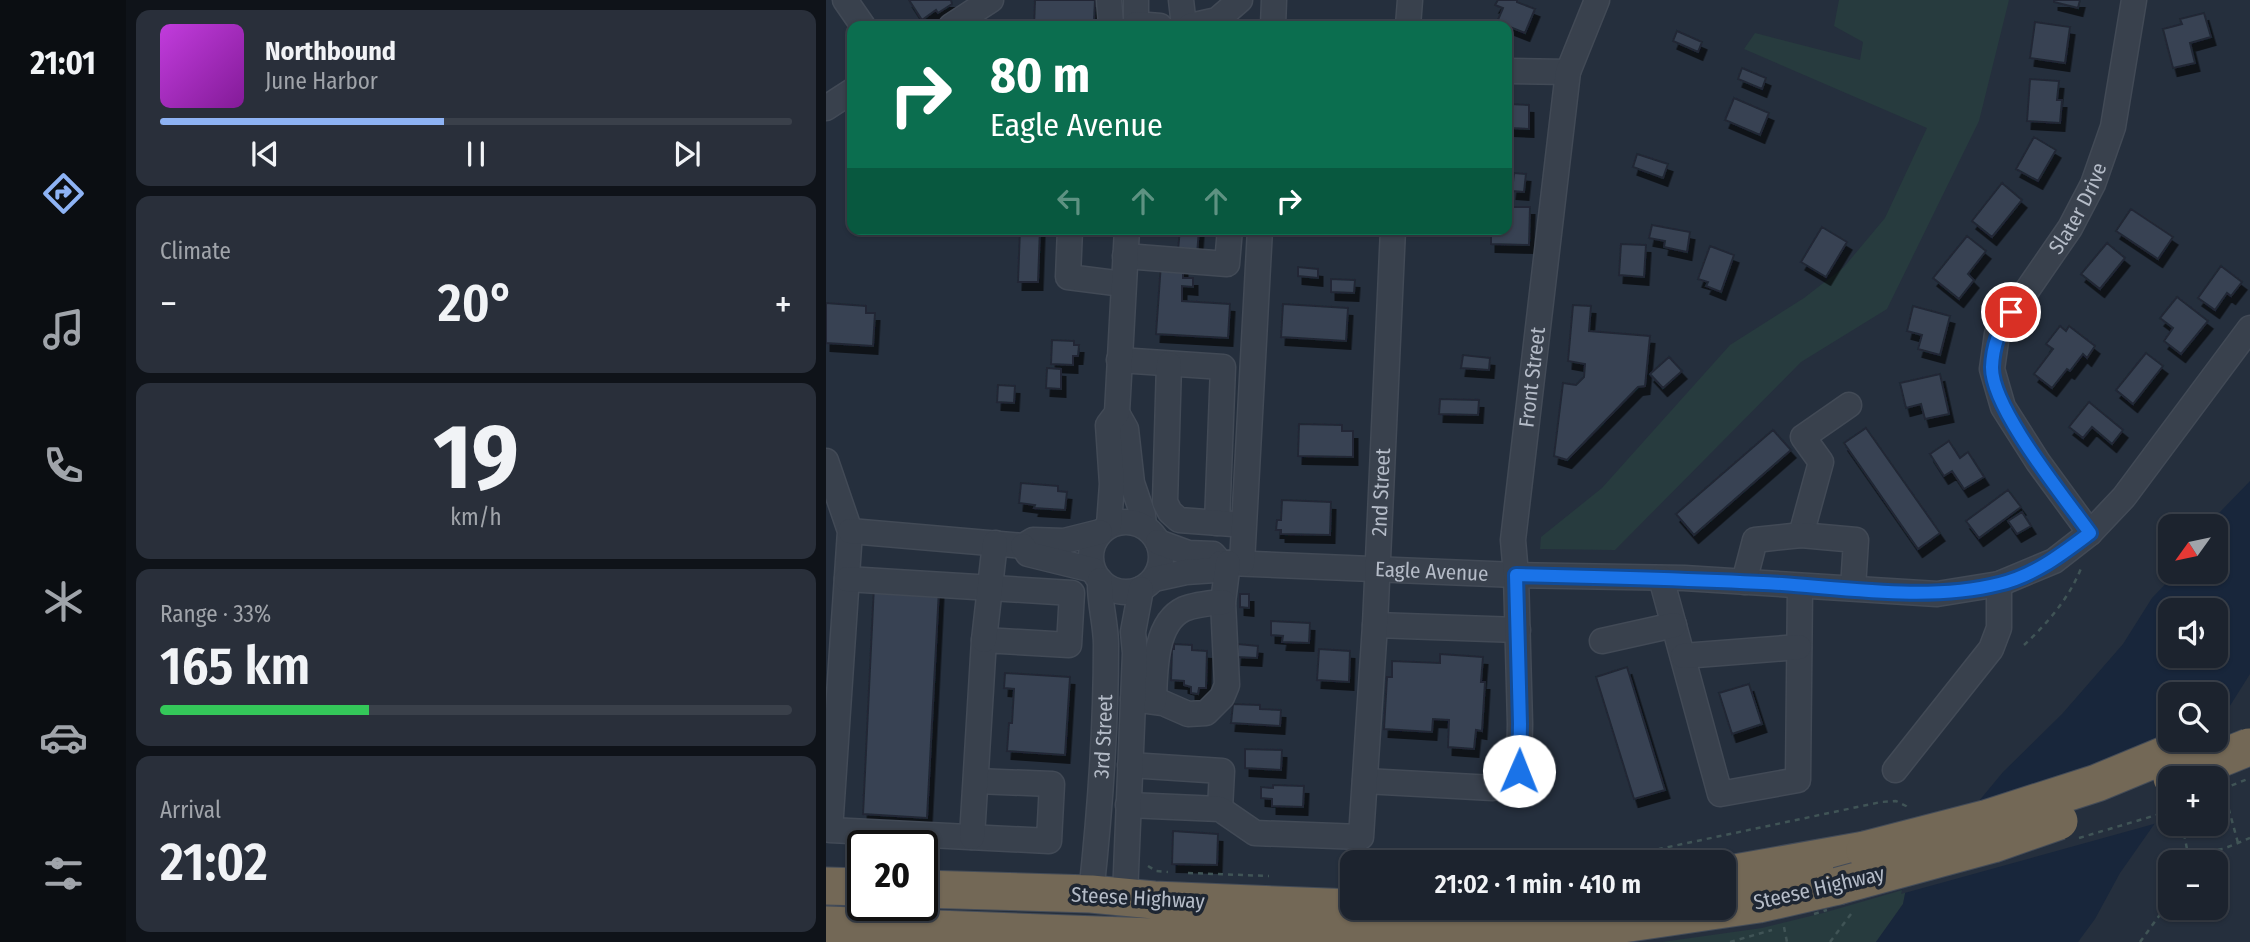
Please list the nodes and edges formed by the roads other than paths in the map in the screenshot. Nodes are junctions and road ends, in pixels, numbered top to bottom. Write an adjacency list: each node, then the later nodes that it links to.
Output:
1 (845, 0): 10 (street)
2 (991, 0): 11 (street)
3 (1109, 0): 12 (street)
4 (1181, 0): 13 (street)
5 (1240, 0): 14 (street)
6 (1274, 0): 15 (street)
7 (1410, 0): 16 (street)
8 (1597, 0): 18 (street, Front Street)
9 (2134, 0): 38 (street, Slater Drive)
10 (860, 21)
11 (959, 21)
12 (1111, 21)
13 (1183, 21)
14 (1212, 21)
15 (1273, 21)
16 (1408, 21)
17 (1512, 72): 18 (street)
18 (1567, 72): 46 (street, Front Street)
19 (847, 94): 20 (street)
20 (826, 108)
21 (1070, 235): 27 (street)
22 (1127, 235): 26 (street)
23 (1229, 235): 26 (street)
24 (1260, 235): 35 (street)
25 (1393, 235): 44 (street, 2nd Street)
26 (1125, 256): 27 (street)
27 (1124, 284): 29 (street)
28 (2250, 328): 38 (street)
29 (1119, 360): 30 (street); 32 (street)
30 (1169, 364): 34 (street); 34 (street)
31 (1849, 405): 40 (street)
32 (1117, 413): 36 (street); 39 (street)
33 (826, 461): 37 (street)
34 (1217, 523): 35 (street)
35 (1244, 524): 43 (street)
36 (1105, 529): 39 (street); 42 (street); 45 (street)
37 (850, 531): 41 (street); 48 (street)
38 (2090, 533): 51 (street, Eagle Avenue)
39 (1151, 534): 43 (street, Eagle Avenue); 50 (street)
40 (1801, 535): 49 (street); 54 (street)
41 (995, 542): 42 (street); 53 (street)
42 (1023, 546): 45 (street)
43 (1230, 563): 44 (street, Eagle Avenue); 50 (street, Eagle Avenue); 55 (street)
44 (1377, 568): 46 (street, Eagle Avenue); 56 (street, 2nd Street)
45 (1096, 575): 50 (street); 80 (street, 3rd Street)
46 (1516, 575): 47 (street, Eagle Avenue); 58 (street, Front Street)
47 (1661, 578): 49 (street, Eagle Avenue); 57 (street)
48 (846, 579): 53 (street); 75 (street)
49 (1744, 582): 52 (street, Eagle Avenue)
50 (1148, 584): 63 (street, 3rd Street)
51 (1999, 584): 54 (street, Eagle Avenue); 69 (street)
52 (1800, 586): 54 (street, Eagle Avenue); 61 (street)
53 (990, 588): 59 (street); 59 (street)
54 (1853, 588)
55 (1223, 601): 63 (street); 63 (street)
56 (1375, 625): 58 (street); 71 (street, 2nd Street)
57 (1674, 625): 60 (street); 62 (street)
58 (1518, 630): 71 (street, Front Street)
59 (984, 640): 70 (street)
60 (1602, 641)
61 (1799, 647): 62 (street); 62 (street)
62 (1683, 656)
63 (1144, 700): 67 (street, 3rd Street)
64 (2228, 739): 65 (highway)
65 (2250, 748): 68 (highway, Steese Highway, bridge)
66 (2173, 752): 76 (highway, Steese Highway, bridge)
67 (1130, 765): 73 (street, 3rd Street); 74 (street)
68 (2204, 766)
69 (1895, 770)
70 (976, 781): 75 (street); 75 (street)
71 (1365, 781): 74 (street, 2nd Street)
72 (2158, 784): 82 (highway, Steese Highway, bridge)
73 (1128, 805): 74 (street); 80 (street, 3rd Street)
74 (1220, 809)
75 (972, 837)
76 (1736, 873)
77 (826, 886): 78 (highway)
78 (847, 887)
79 (938, 890): 80 (highway, Steese Highway)
80 (1108, 895): 81 (highway, Steese Highway)
81 (1340, 907)
82 (826, 925)

